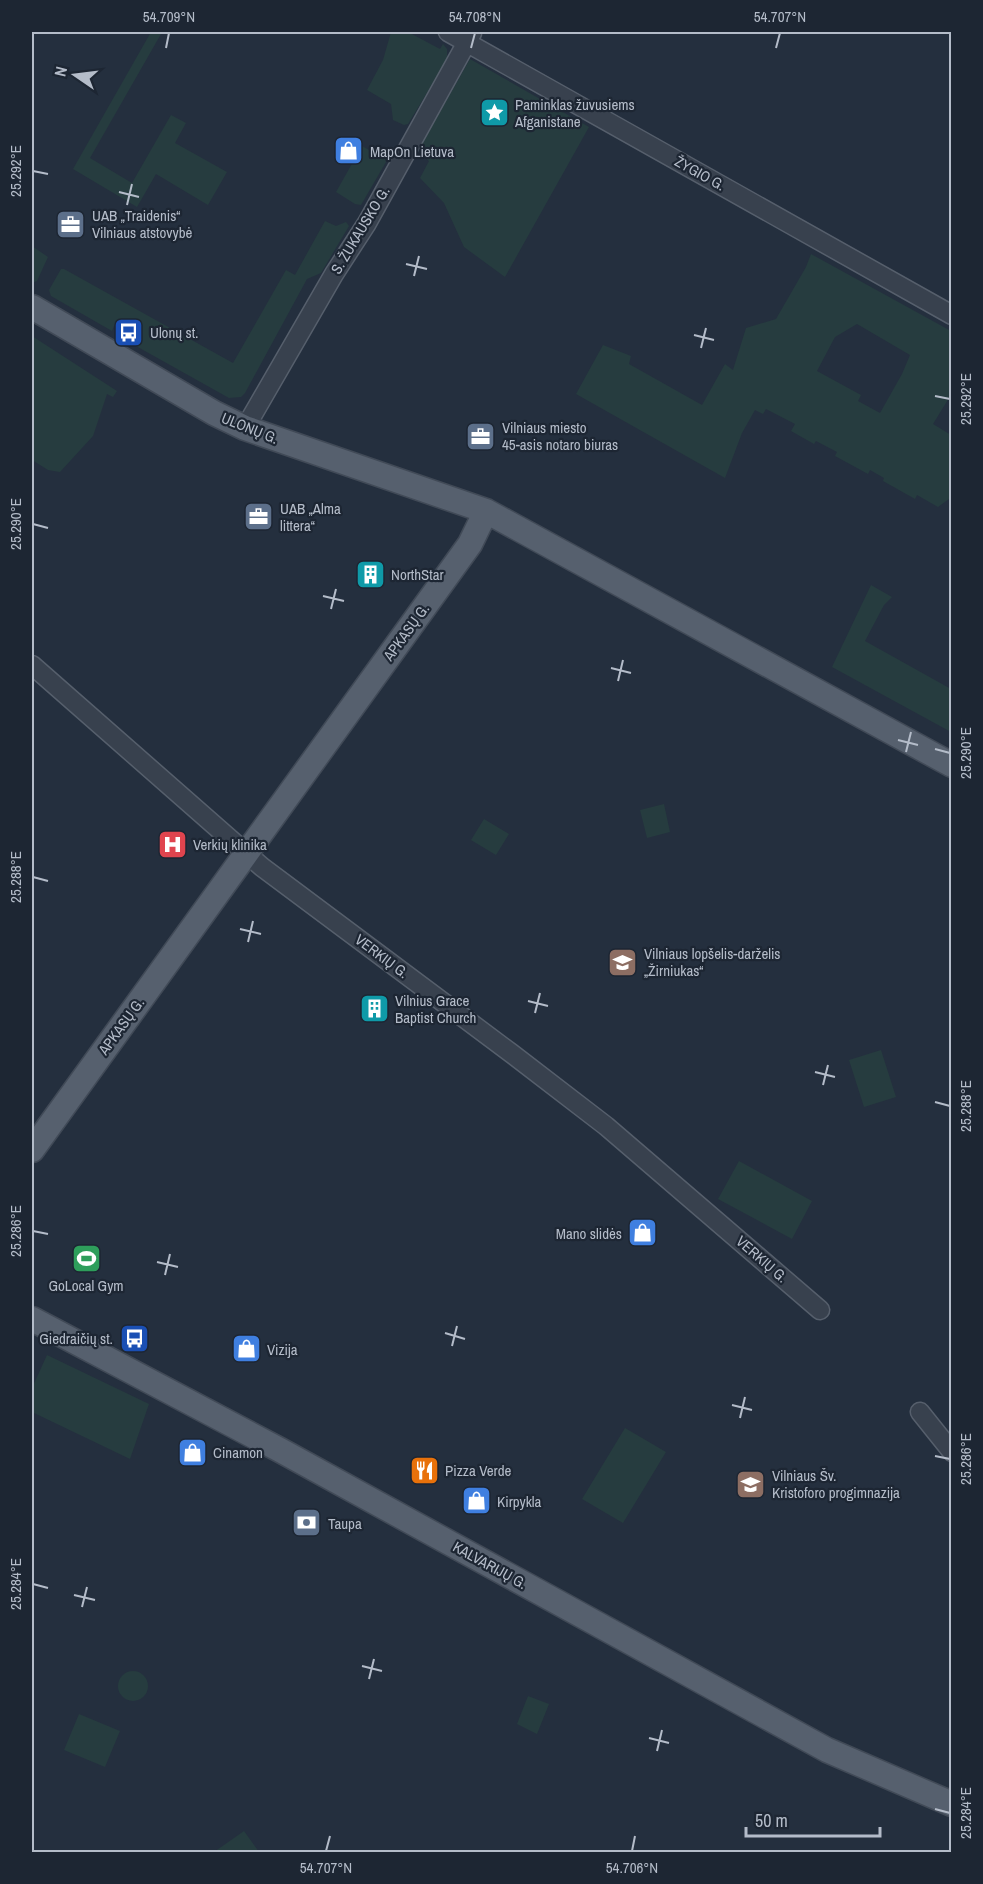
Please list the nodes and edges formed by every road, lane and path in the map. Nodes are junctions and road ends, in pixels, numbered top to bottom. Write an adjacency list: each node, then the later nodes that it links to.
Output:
1 (448, 32): 2 (street, ŽYGIO G.)
2 (470, 37): 4 (street, ŽYGIO G.); 5 (street, S. ŽUKAUSKO G.)
3 (32, 307): 5 (main road, ULONŲ G.)
4 (951, 315)
5 (245, 428): 6 (main road, ULONŲ G.)
6 (486, 511): 8 (main road); 9 (main road, APKASŲ G.)
7 (32, 665): 9 (street, VERKIŲ G.)
8 (951, 765)
9 (245, 854): 10 (main road, APKASŲ G.); 11 (street, VERKIŲ G.)
10 (32, 1150)
11 (820, 1310)
12 (32, 1319): 15 (main road, KALVARIJŲ G.)
13 (920, 1412): 14 (street)
14 (951, 1452)
15 (951, 1804)

